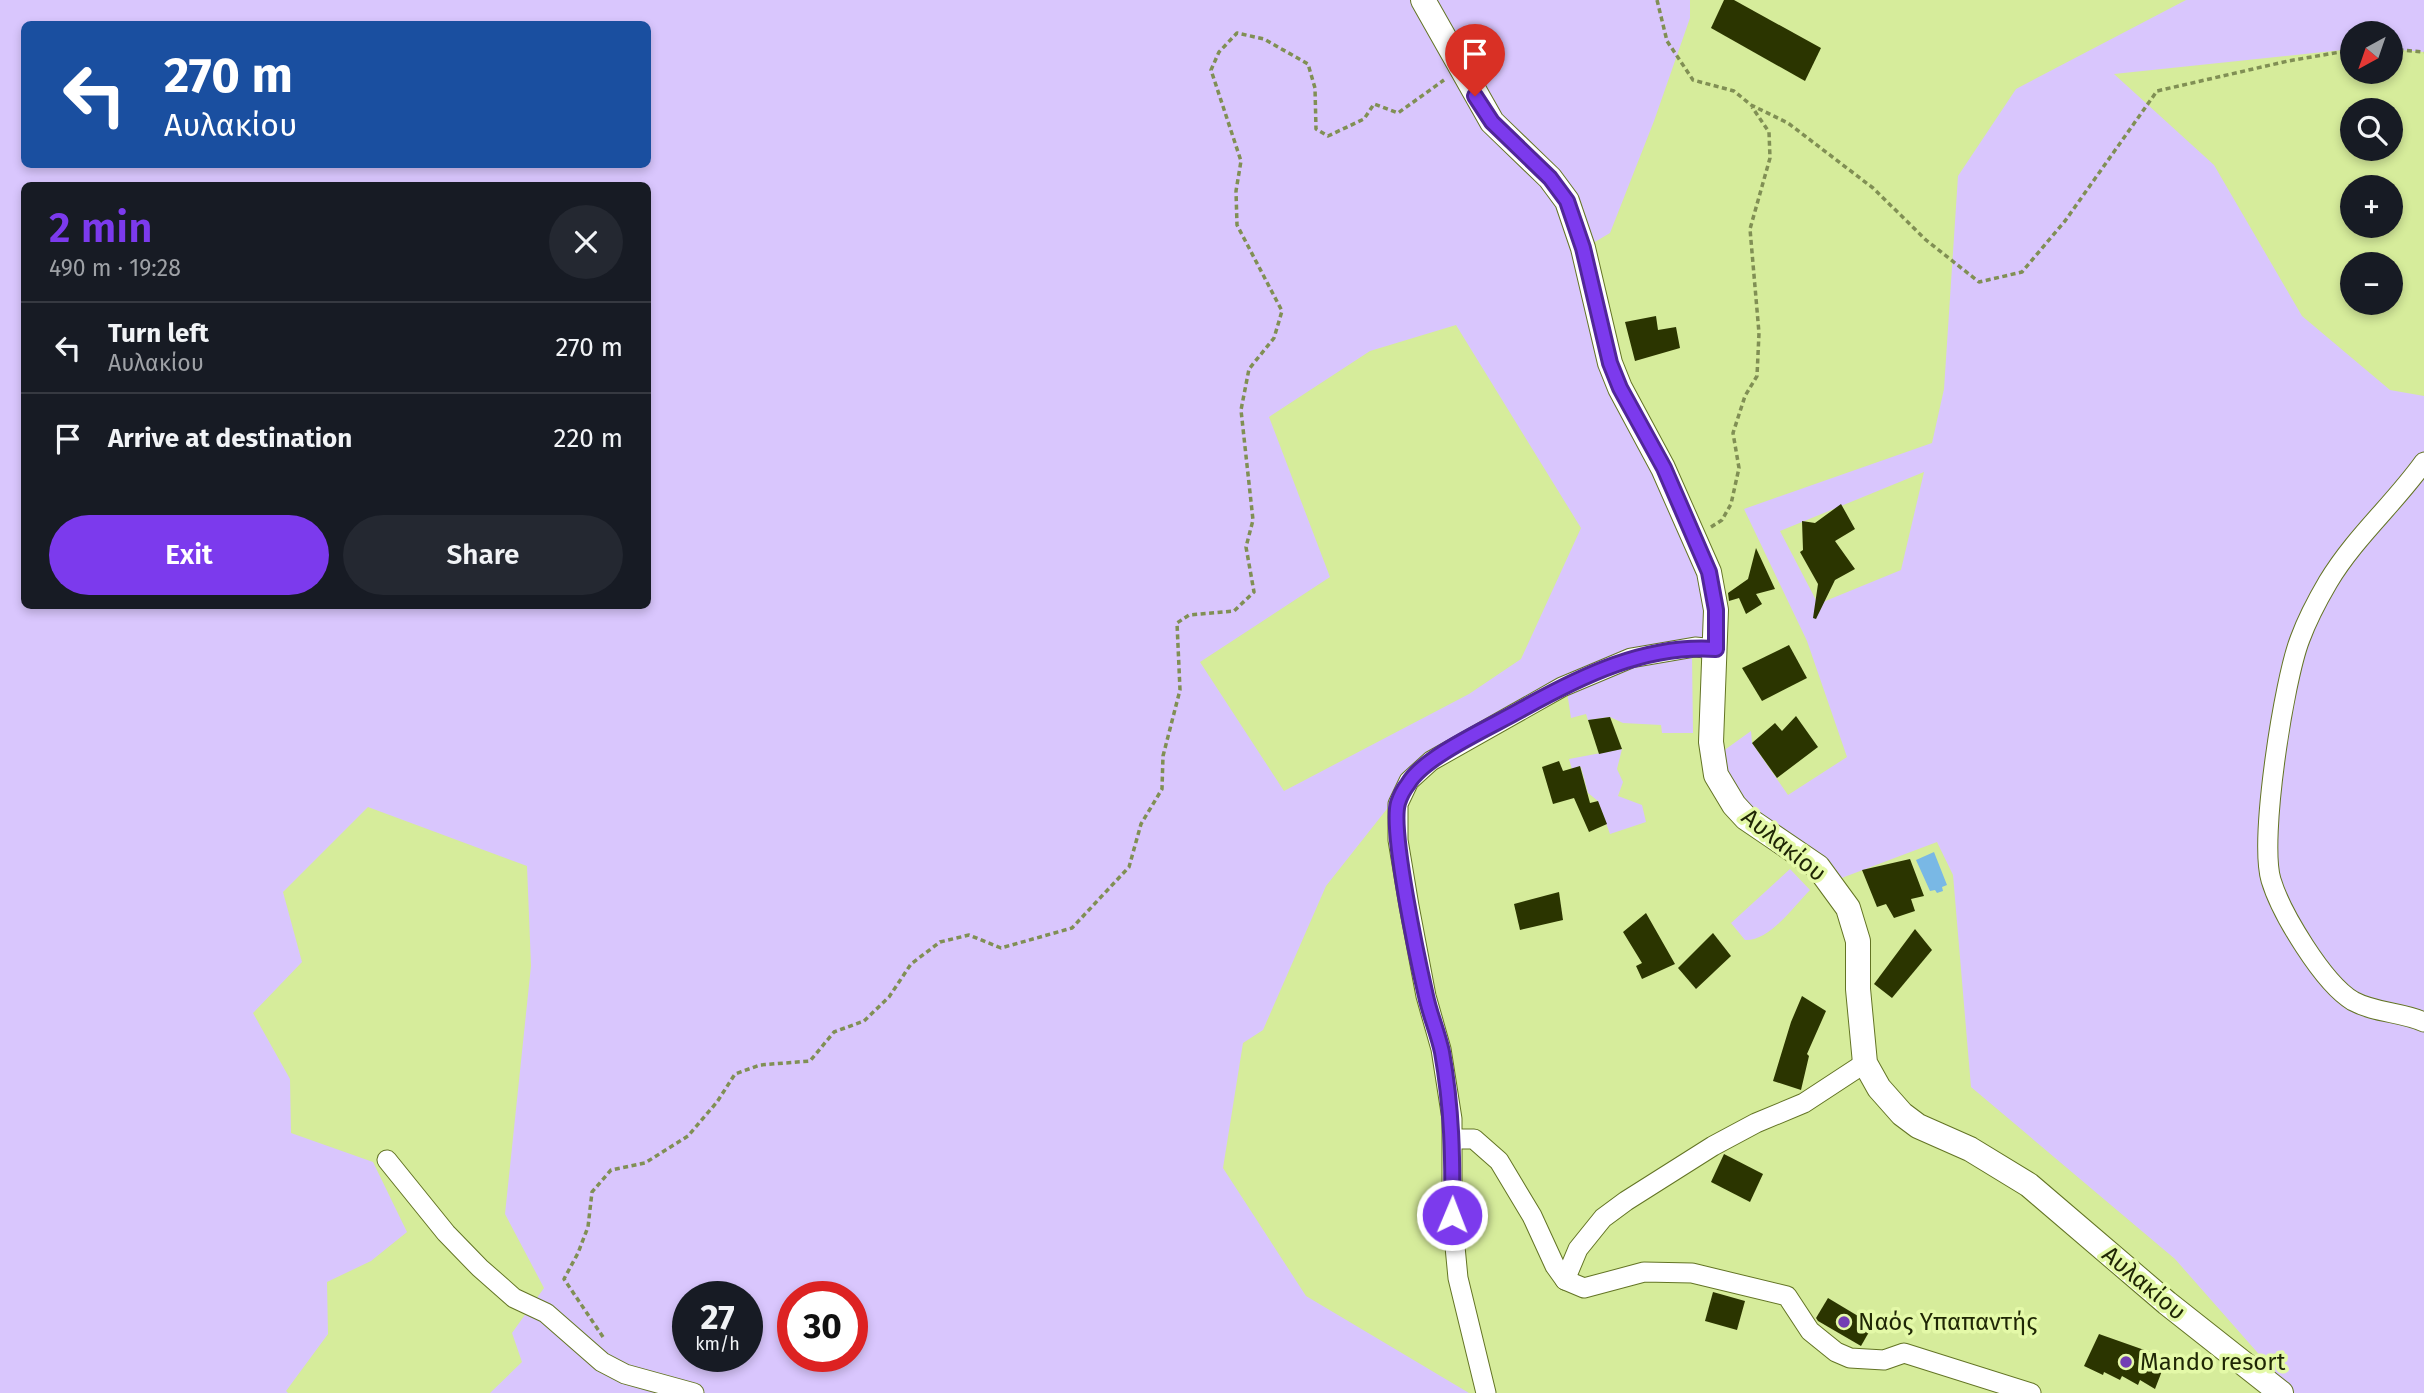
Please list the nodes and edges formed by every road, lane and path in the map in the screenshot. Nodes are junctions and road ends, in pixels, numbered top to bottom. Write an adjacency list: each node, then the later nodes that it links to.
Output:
1 (1423, 0): 6 (street, Αυλακίου)
2 (1657, 0): 7 (path)
3 (2403, 50): 5 (path)
4 (2340, 52): 7 (path)
5 (2424, 52)
6 (1459, 68): 9 (street, Αυλακίου); 16 (path)
7 (1751, 105): 9 (path)
8 (2424, 462): 11 (street)
9 (1696, 538): 10 (street, Αυλακίου)
10 (1716, 649): 12 (street, Αυλακίου); 13 (street)
11 (2424, 1022)
12 (1865, 1063): 15 (street); 20 (street, Αυλακίου)
13 (1453, 1139): 15 (street); 18 (street)
14 (387, 1160): 17 (street)
15 (1565, 1280): 19 (street)
16 (606, 1341)
17 (694, 1393)
18 (1486, 1393)
19 (2031, 1393)
20 (2281, 1393)

